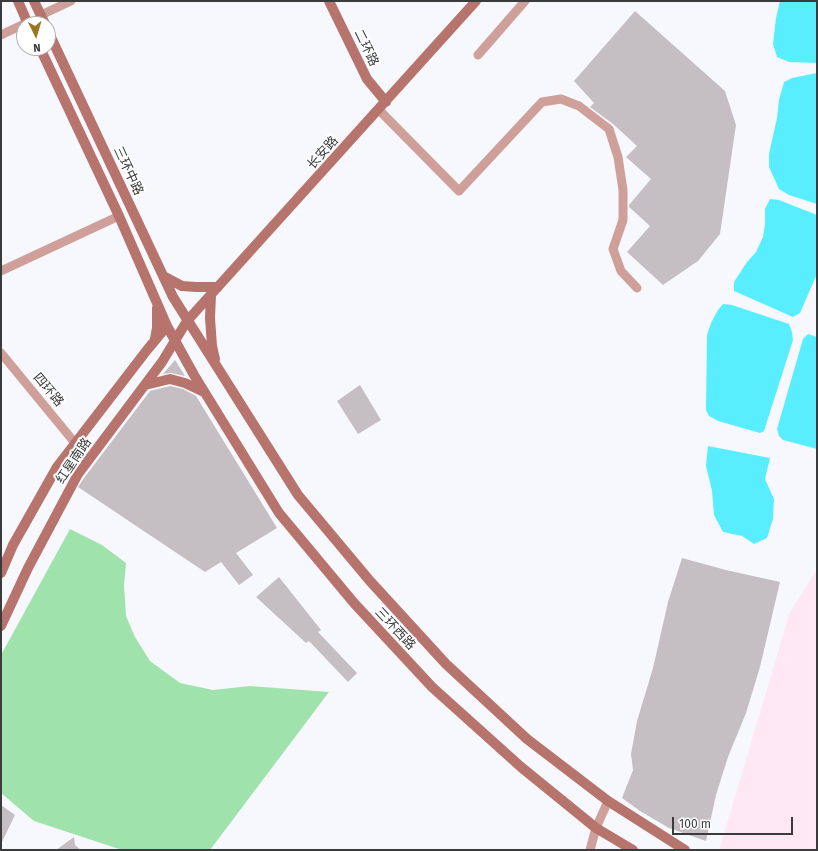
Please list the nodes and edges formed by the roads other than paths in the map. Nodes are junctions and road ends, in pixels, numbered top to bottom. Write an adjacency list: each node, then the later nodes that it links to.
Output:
1 (18, 1): 7 (main road)
2 (34, 1): 8 (main road)
3 (72, 1): 9 (street)
4 (330, 1): 15 (main road, 二环路)
5 (476, 1): 15 (main road, 长安路)
6 (525, 1): 13 (street)
7 (23, 16)
8 (41, 16)
9 (49, 16)
10 (16, 28): 11 (street)
11 (1, 35)
12 (56, 48): 19 (main road, 三环中路)
13 (478, 55)
14 (44, 56): 17 (main road, 三环中路)
15 (386, 102): 16 (main road, 长安路)
16 (379, 110): 20 (street); 21 (main road, 长安路)
17 (119, 216): 18 (street); 22 (main road, 三环中路)
18 (1, 271)
19 (163, 276): 21 (main road); 23 (main road, 三环中路)
20 (637, 288)
21 (215, 291): 23 (main road, 长安路); 28 (main road)
22 (155, 298): 24 (main road, 三环中路); 25 (main road)
23 (187, 322): 24 (main road); 26 (main road, 红星南路); 28 (main road, 三环中路)
24 (167, 326): 25 (main road, 红星南路); 26 (main road, 三环中路)
25 (154, 341): 31 (main road, 红星南路)
26 (175, 341): 29 (main road, 红星南路); 30 (main road, 三环西路)
27 (1, 353): 31 (street, 四环路)
28 (218, 369): 34 (main road, 三环中路)
29 (145, 385): 30 (main road); 33 (main road, 红星南路)
30 (204, 392): 35 (main road, 三环西路)
31 (75, 443): 32 (main road, 红星南路)
32 (1, 573)
33 (1, 626)
34 (608, 801): 35 (street); 38 (main road, 三环中路)
35 (596, 828): 36 (street); 37 (main road, 三环西路)
36 (590, 850)
37 (633, 850)
38 (685, 850)

